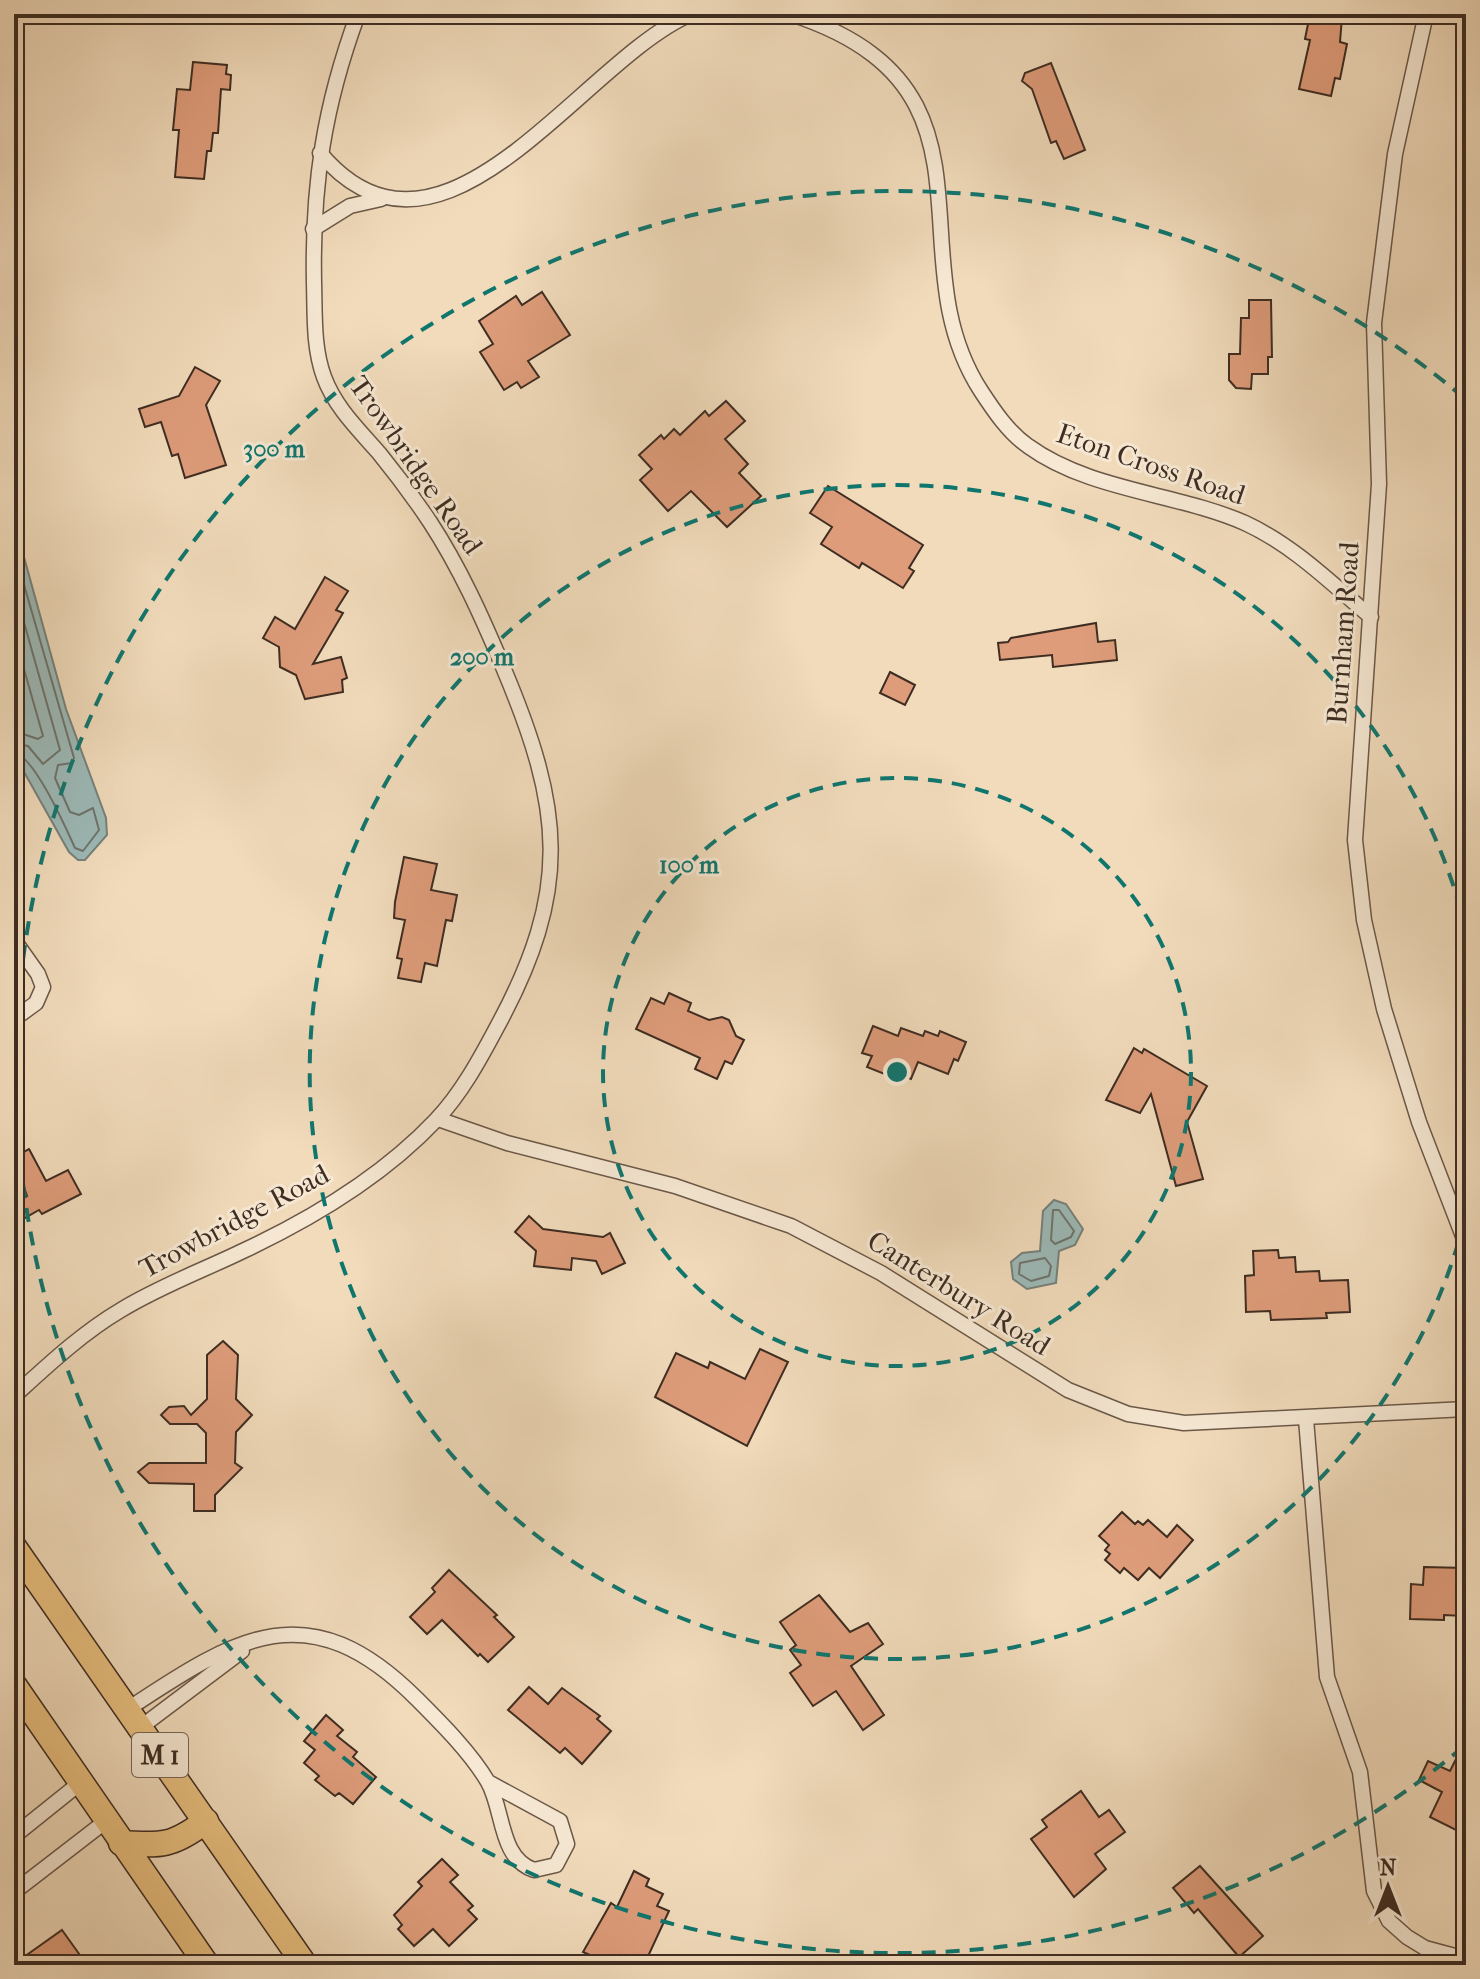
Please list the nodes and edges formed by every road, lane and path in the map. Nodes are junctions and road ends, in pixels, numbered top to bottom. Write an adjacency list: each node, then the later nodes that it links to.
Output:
1 (358, 14): 5 (street, Trowbridge Road)
2 (691, 14): 6 (street)
3 (791, 14): 8 (street, Eton Cross Road)
4 (1426, 14): 8 (street, Burnham Road)
5 (320, 153): 6 (street); 7 (street, Trowbridge Road)
6 (393, 198): 7 (street)
7 (313, 229): 11 (street, Trowbridge Road)
8 (1371, 617): 12 (street, Burnham Road)
9 (14, 940): 10 (street)
10 (14, 1019)
11 (438, 1119): 13 (street, Trowbridge Road); 15 (street, Canterbury Road)
12 (1466, 1244)
13 (14, 1396)
14 (1466, 1409): 15 (street, Canterbury Road)
15 (1306, 1419): 27 (street)
16 (14, 1547): 19 (main road, M 1)
17 (252, 1643): 19 (street); 19 (street); 20 (street)
18 (14, 1685): 21 (main road)
19 (135, 1718): 23 (main road, M 1)
20 (488, 1782): 20 (street)
21 (80, 1783): 22 (main road); 24 (street)
22 (106, 1821): 25 (main road); 26 (street)
23 (206, 1821): 25 (main road); 29 (main road, M 1)
24 (14, 1836)
25 (121, 1843): 28 (main road)
26 (14, 1892)
27 (1466, 1959)
28 (207, 1965)
29 (305, 1965)

